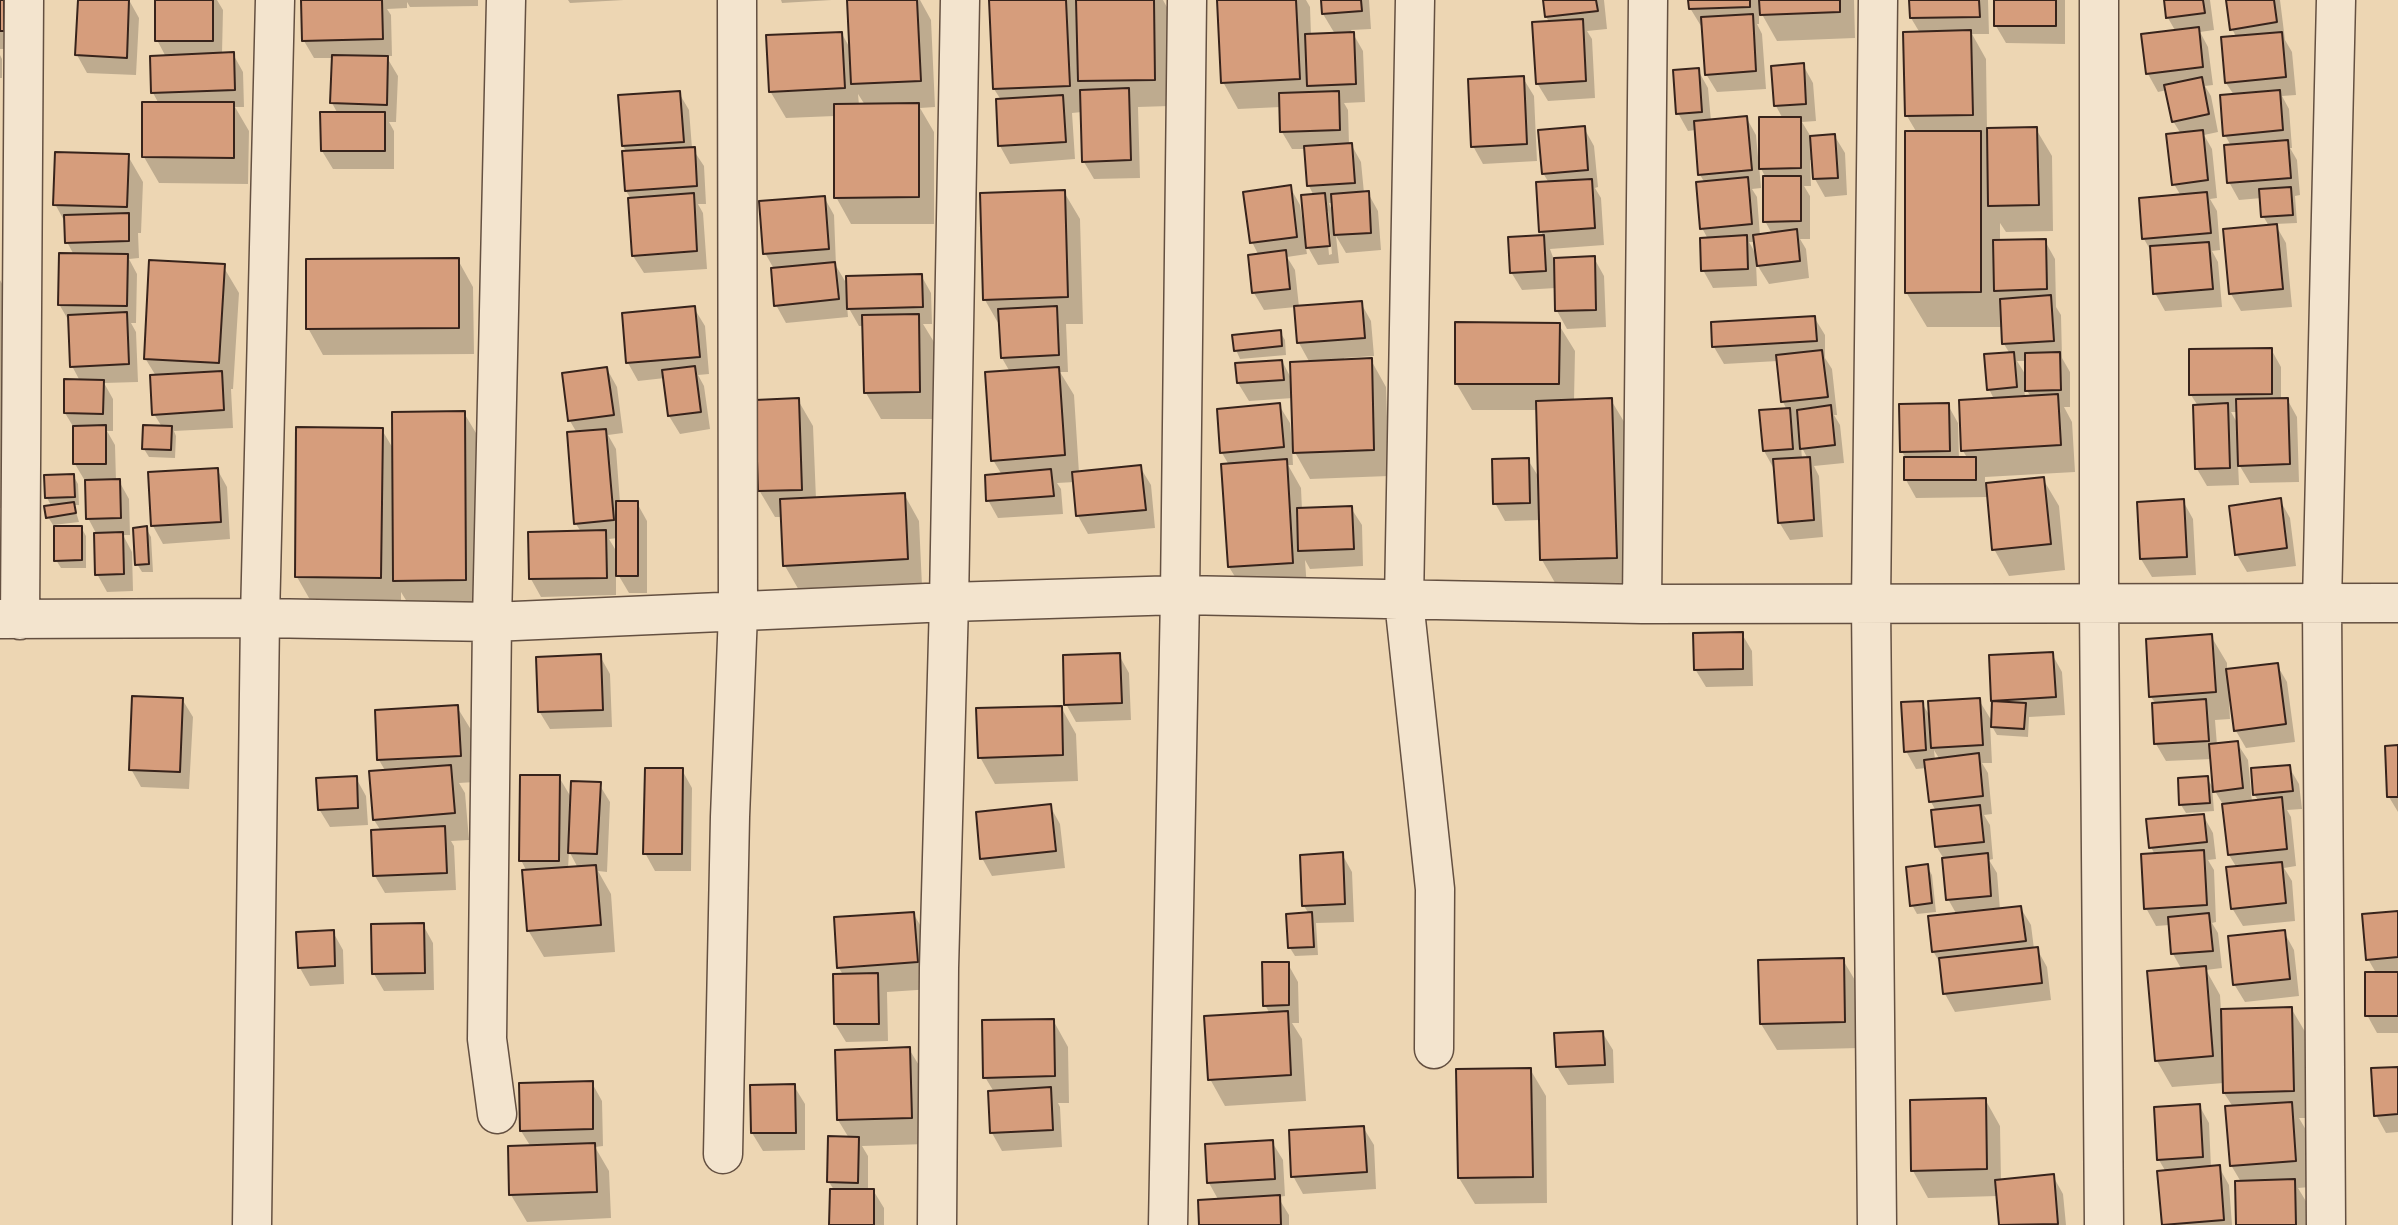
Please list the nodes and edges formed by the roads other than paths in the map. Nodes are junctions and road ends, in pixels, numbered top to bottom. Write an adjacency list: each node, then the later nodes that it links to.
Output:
1 (23, 0): 22 (street)
2 (275, 0): 21 (street)
3 (506, 0): 23 (street)
4 (737, 0): 20 (street)
5 (960, 0): 14 (street)
6 (1187, 0): 12 (street)
7 (1415, 0): 13 (street)
8 (1648, 0): 17 (street)
9 (1878, 0): 18 (street)
10 (2099, 0): 19 (street)
11 (2336, 0): 15 (street)
12 (1180, 596): 13 (street); 14 (street); 29 (street)
13 (1404, 601): 17 (street); 24 (street)
14 (949, 602): 20 (street); 28 (street)
15 (2322, 603): 16 (street); 19 (street); 32 (street)
16 (2398, 603)
17 (1642, 604): 18 (street)
18 (1871, 604): 19 (street); 30 (street)
19 (2099, 604): 31 (street)
20 (738, 612): 23 (street); 26 (street)
21 (260, 618): 22 (street); 23 (street); 27 (street)
22 (10, 620)
23 (492, 622): 25 (street)
24 (1434, 1049)
25 (497, 1114)
26 (723, 1154)
27 (251, 1225)
28 (937, 1225)
29 (1168, 1225)
30 (1877, 1225)
31 (2104, 1225)
32 (2326, 1225)

